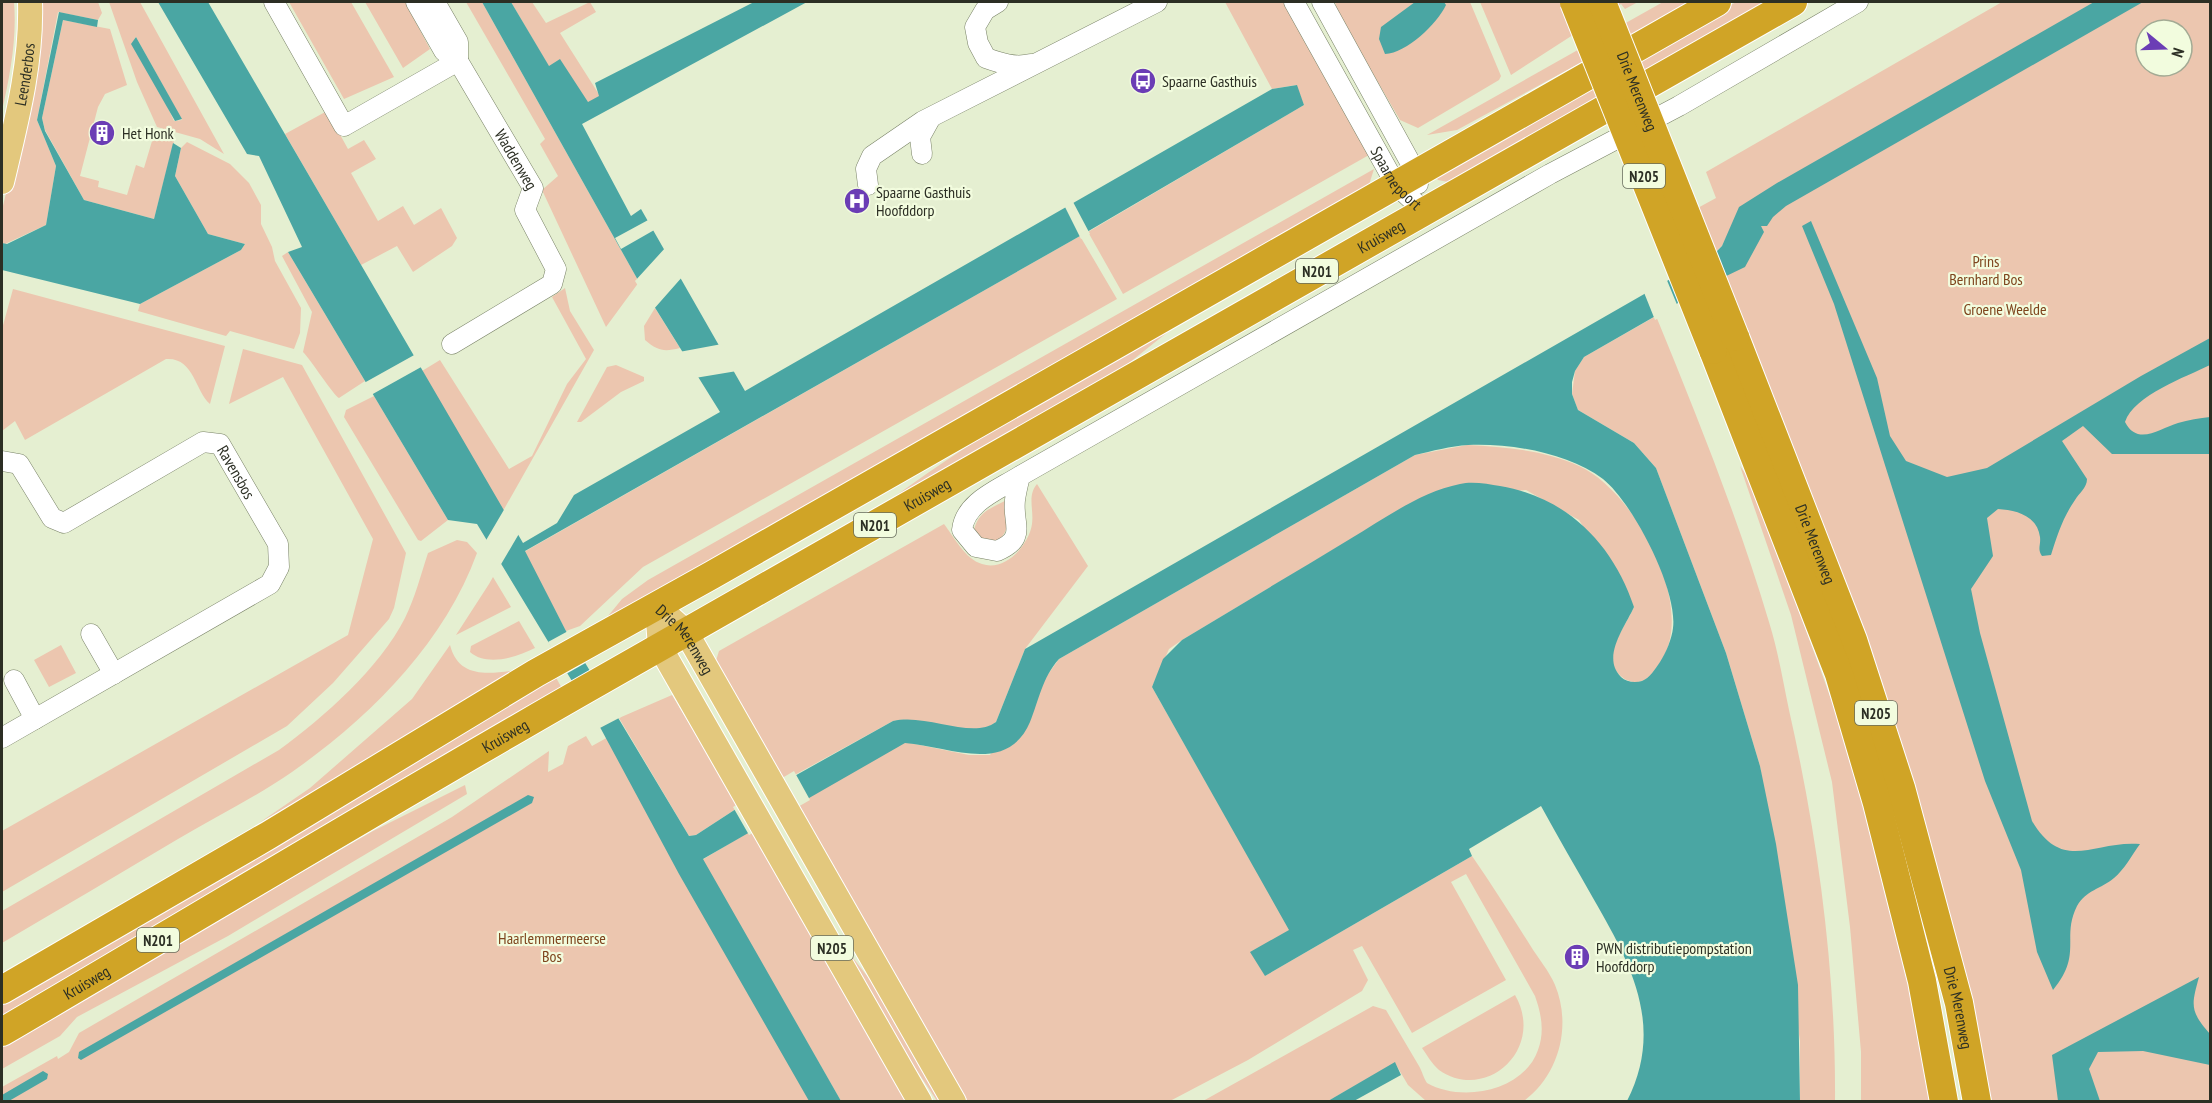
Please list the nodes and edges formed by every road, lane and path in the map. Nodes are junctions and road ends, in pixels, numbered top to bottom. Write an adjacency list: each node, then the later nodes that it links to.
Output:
1 (21, 2): 18 (main road, Leenderbos)
2 (30, 2): 21 (main road, Leenderbos)
3 (274, 2): 15 (street)
4 (416, 2): 15 (street, Waddenweg)
5 (435, 2): 15 (street, Waddenweg)
6 (998, 2): 16 (street)
7 (1156, 2): 16 (street)
8 (1294, 2): 20 (street, Spaarnepoort)
9 (1322, 2): 20 (street, Spaarnepoort)
10 (1574, 2): 25 (highway, Drie Merenweg / N205, bridge)
11 (1602, 2): 25 (highway, Drie Merenweg / N205, bridge)
12 (1717, 2): 20 (highway, N201)
13 (1793, 2): 23 (highway, Kruisweg / N201)
14 (1858, 2): 27 (street, Kruisweg)
15 (459, 61): 24 (street, Waddenweg)
16 (1040, 62): 17 (street)
17 (930, 119): 19 (street); 22 (street)
18 (2, 137)
19 (922, 154)
20 (1406, 179): 23 (street, Spaarnepoort); 28 (highway, N201)
21 (2, 182)
22 (868, 185)
23 (1423, 210): 29 (highway, Kruisweg / N201)
24 (452, 344)
25 (1724, 344): 40 (highway, Drie Merenweg / N205); 41 (highway, Drie Merenweg / N205)
26 (2, 461): 32 (street, Ravensbos)
27 (1020, 476)
28 (657, 606): 29 (main road, Drie Merenweg / N205); 31 (main road, Drie Merenweg / N205); 36 (highway, N201)
29 (686, 632): 31 (highway, Kruisweg / N201); 39 (main road, Drie Merenweg / N205)
30 (91, 634): 32 (street)
31 (660, 647): 37 (highway, Kruisweg / N201); 38 (main road, Drie Merenweg / N205)
32 (114, 674): 34 (street, Ravensbos)
33 (14, 680): 34 (street)
34 (34, 719): 35 (street, Ravensbos)
35 (2, 738)
36 (2, 990)
37 (2, 1032)
38 (920, 1101)
39 (954, 1101)
40 (1944, 1101)
41 (1977, 1101)

